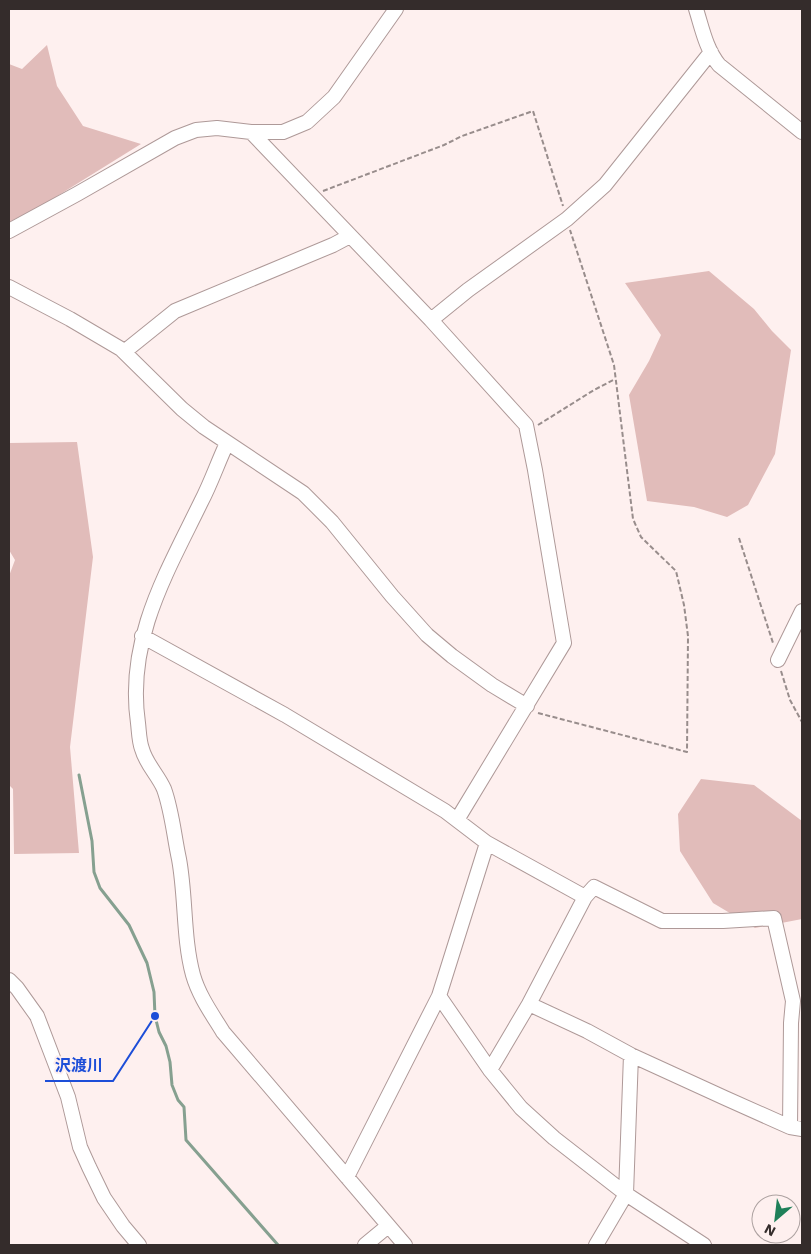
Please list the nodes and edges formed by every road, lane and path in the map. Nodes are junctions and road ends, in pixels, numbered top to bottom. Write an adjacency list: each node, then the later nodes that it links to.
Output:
1 (396, 9): 4 (street)
2 (696, 9): 3 (street)
3 (711, 52): 5 (street); 7 (street)
4 (251, 132): 6 (street); 8 (street)
5 (802, 132)
6 (312, 195): 7 (path); 9 (street)
7 (567, 219): 11 (street); 13 (path)
8 (9, 231)
9 (350, 236): 11 (street); 12 (street)
10 (9, 287): 12 (street)
11 (431, 320): 14 (street)
12 (124, 352): 15 (street)
13 (615, 379): 14 (path); 20 (path)
14 (527, 432): 20 (street)
15 (227, 443): 18 (street); 20 (street)
16 (740, 538): 19 (path)
17 (802, 611): 19 (street)
18 (142, 636): 22 (street); 31 (street)
19 (778, 660): 21 (path)
20 (527, 706): 22 (street)
21 (802, 722)
22 (457, 820): 23 (street)
23 (487, 843): 24 (street); 26 (street)
24 (585, 897): 27 (street); 30 (street)
25 (9, 980): 34 (street)
26 (440, 996): 29 (street); 31 (street)
27 (528, 1004): 28 (street); 29 (street)
28 (631, 1055): 30 (street); 32 (street)
29 (490, 1070): 32 (street)
30 (796, 1128)
31 (347, 1177): 33 (street)
32 (626, 1194): 37 (street); 38 (street)
33 (388, 1226): 35 (street); 36 (street)
34 (139, 1245)
35 (365, 1245)
36 (405, 1245)
37 (596, 1245)
38 (704, 1245)

